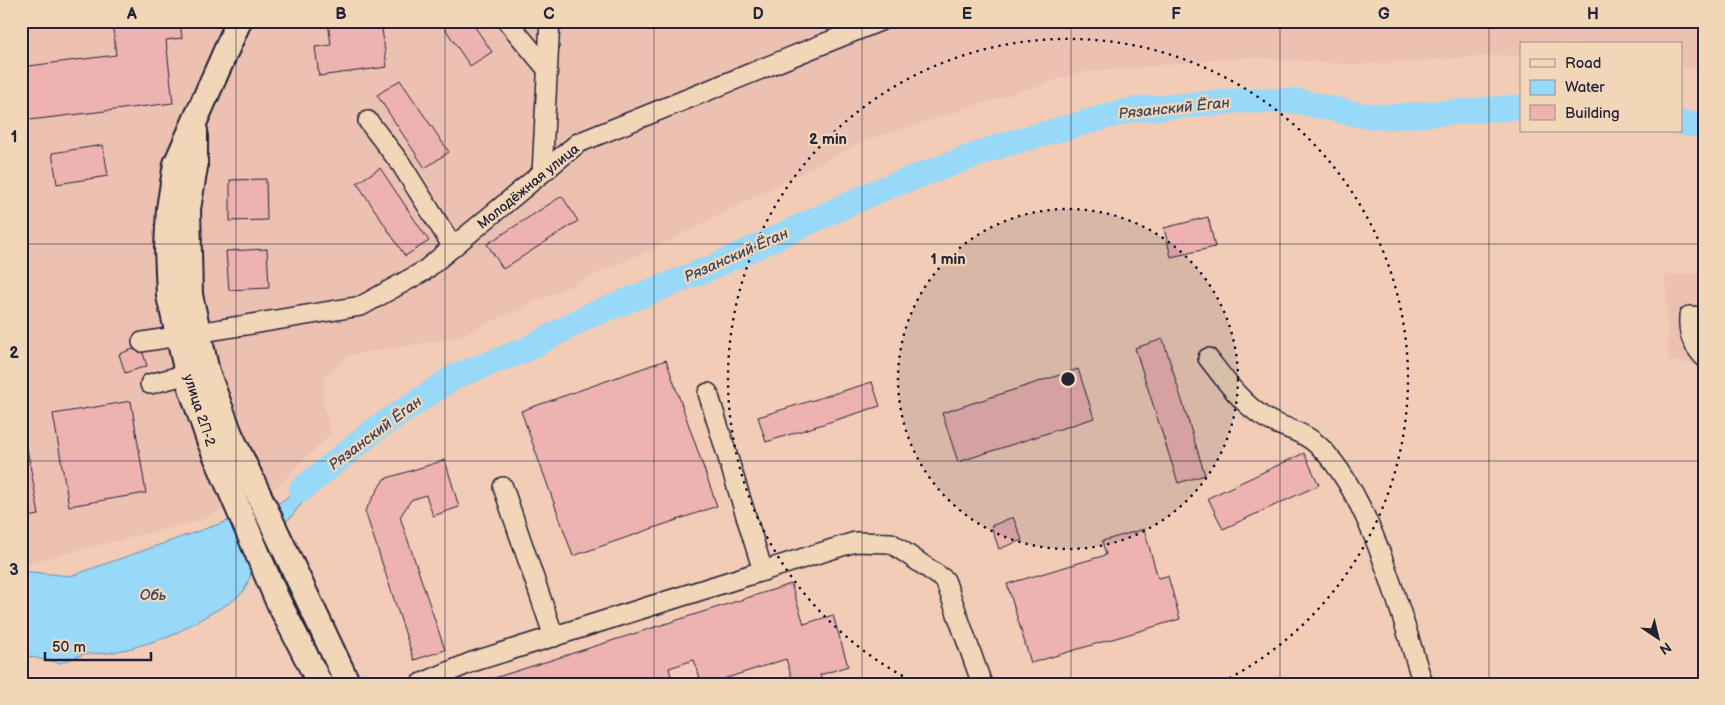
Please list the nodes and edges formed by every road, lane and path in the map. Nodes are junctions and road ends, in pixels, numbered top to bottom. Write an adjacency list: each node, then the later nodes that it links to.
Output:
1 (239, 21): 10 (main road, улица 2П-2)
2 (507, 21): 5 (street)
3 (550, 21): 5 (street)
4 (880, 21): 7 (street, Молодёжная улица)
5 (547, 69): 7 (street)
6 (368, 122): 8 (street)
7 (542, 173): 8 (street, Молодёжная улица)
8 (454, 247): 10 (street, Молодёжная улица)
9 (1704, 317): 12 (street)
10 (188, 334): 11 (street, Молодёжная улица); 14 (main road, улица 2П-2); 17 (main road, улица 2П-2)
11 (142, 342)
12 (1704, 357)
13 (1208, 358): 25 (street)
14 (188, 374): 15 (street); 17 (main road, улица 2П-2)
15 (150, 384)
16 (708, 393): 19 (street)
17 (219, 437): 21 (main road, улица 2П-2); 22 (main road, улица 2П-2)
18 (503, 487): 20 (street)
19 (763, 571): 20 (street); 24 (street)
20 (554, 637): 23 (street)
21 (320, 684)
22 (348, 684)
23 (420, 684)
24 (982, 684)
25 (1423, 684)

